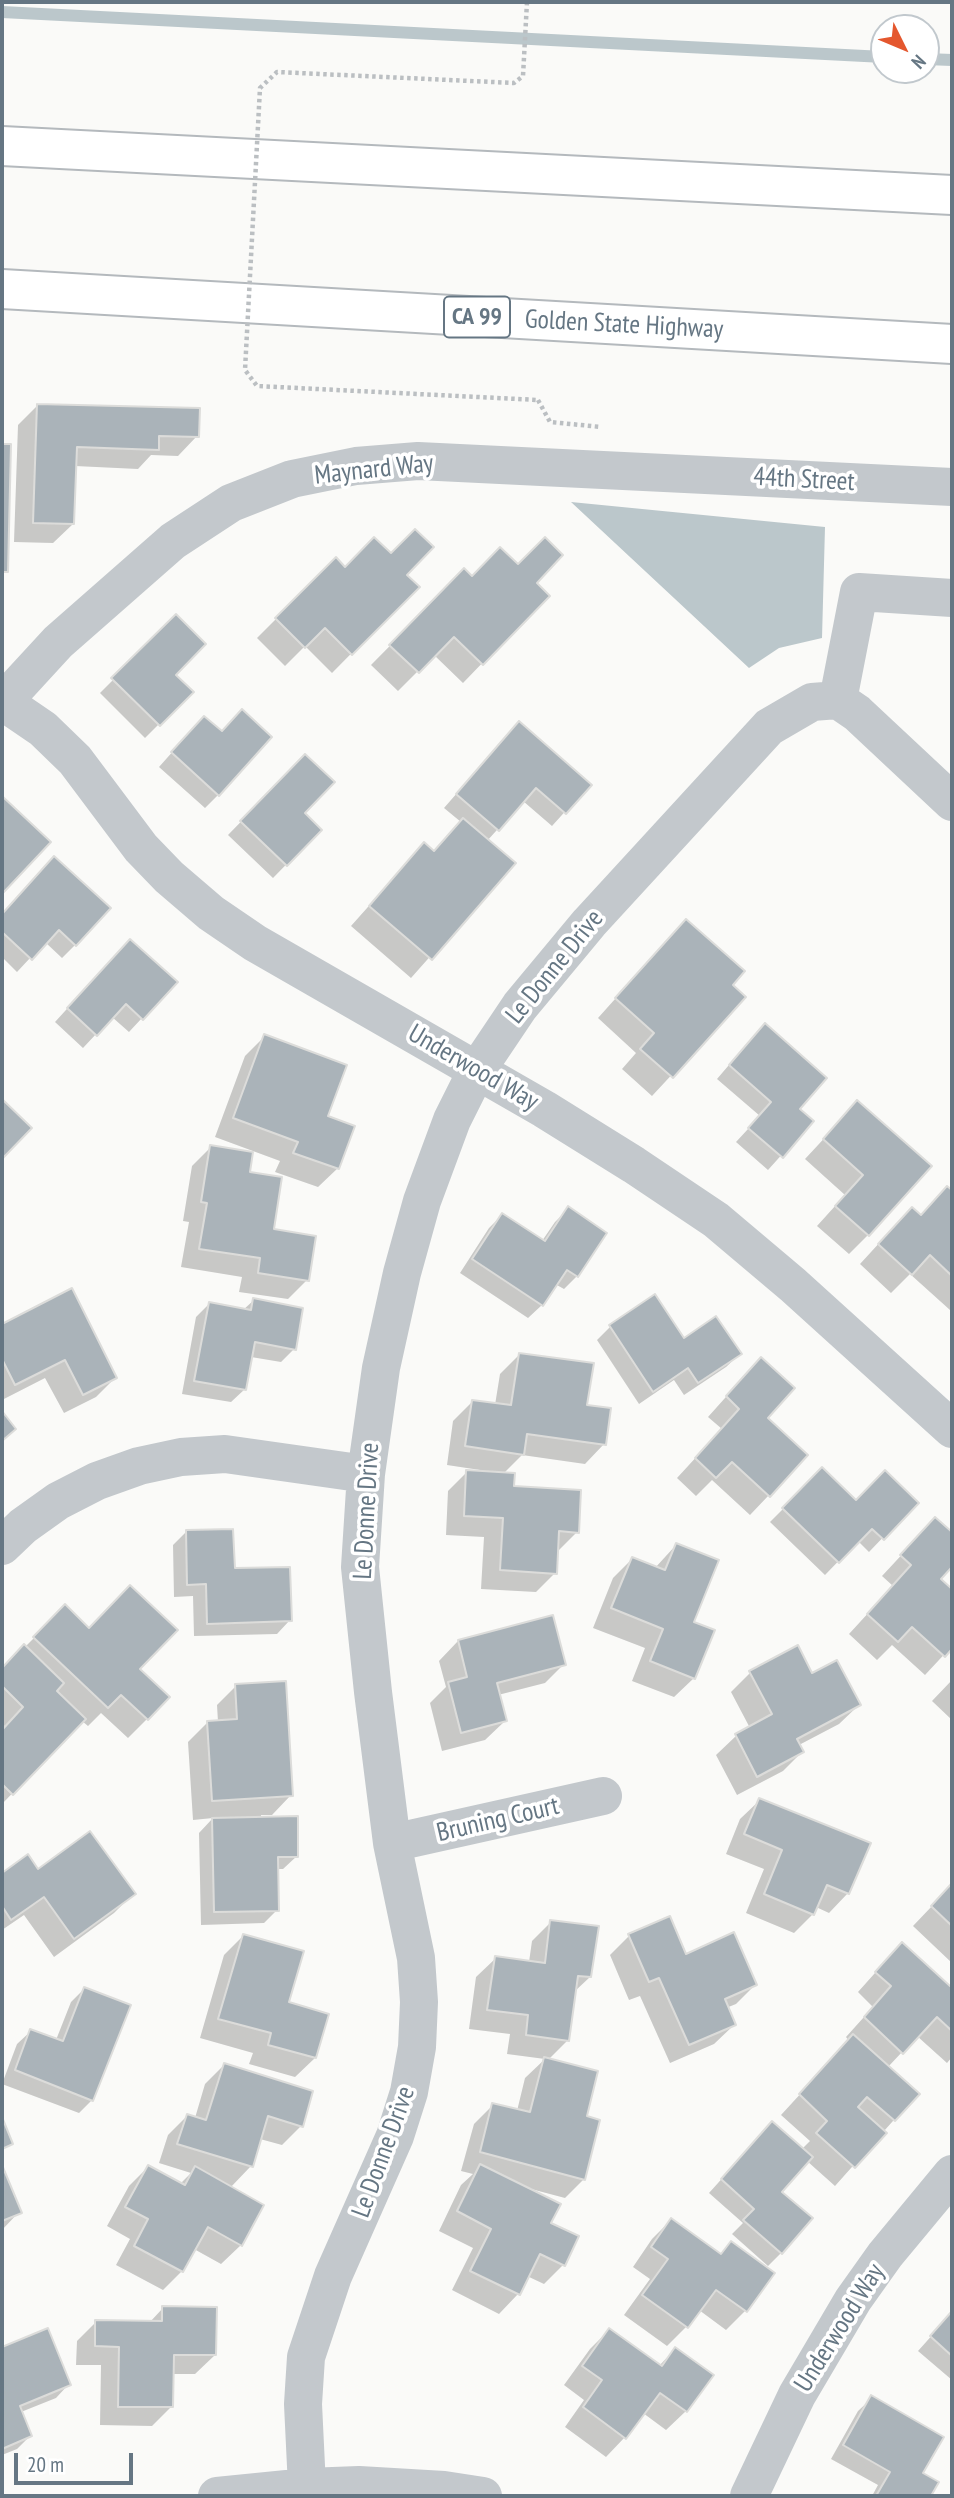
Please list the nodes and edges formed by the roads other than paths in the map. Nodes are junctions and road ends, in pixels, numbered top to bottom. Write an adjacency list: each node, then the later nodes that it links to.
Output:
1 (2, 146): 2 (highway)
2 (952, 195)
3 (2, 289): 4 (highway, Golden State Highway / CA 99)
4 (952, 344)
5 (656, 473): 6 (street, 44th Street); 9 (street, Maynard Way)
6 (952, 487)
7 (952, 598): 8 (street)
8 (825, 701): 10 (street); 11 (street, Le Donne Drive)
9 (2, 702): 11 (street, Underwood Way)
10 (952, 802)
11 (477, 1070): 12 (street, Underwood Way); 13 (street, Le Donne Drive)
12 (952, 1429)
13 (366, 1474): 14 (street); 16 (street, Le Donne Drive)
14 (2, 1546)
15 (603, 1796): 16 (street, Bruning Court)
16 (392, 1843): 18 (street, Le Donne Drive)
17 (952, 2174): 21 (street, Underwood Way)
18 (307, 2487): 19 (street); 20 (street)
19 (217, 2496)
20 (483, 2496)
21 (750, 2496)

